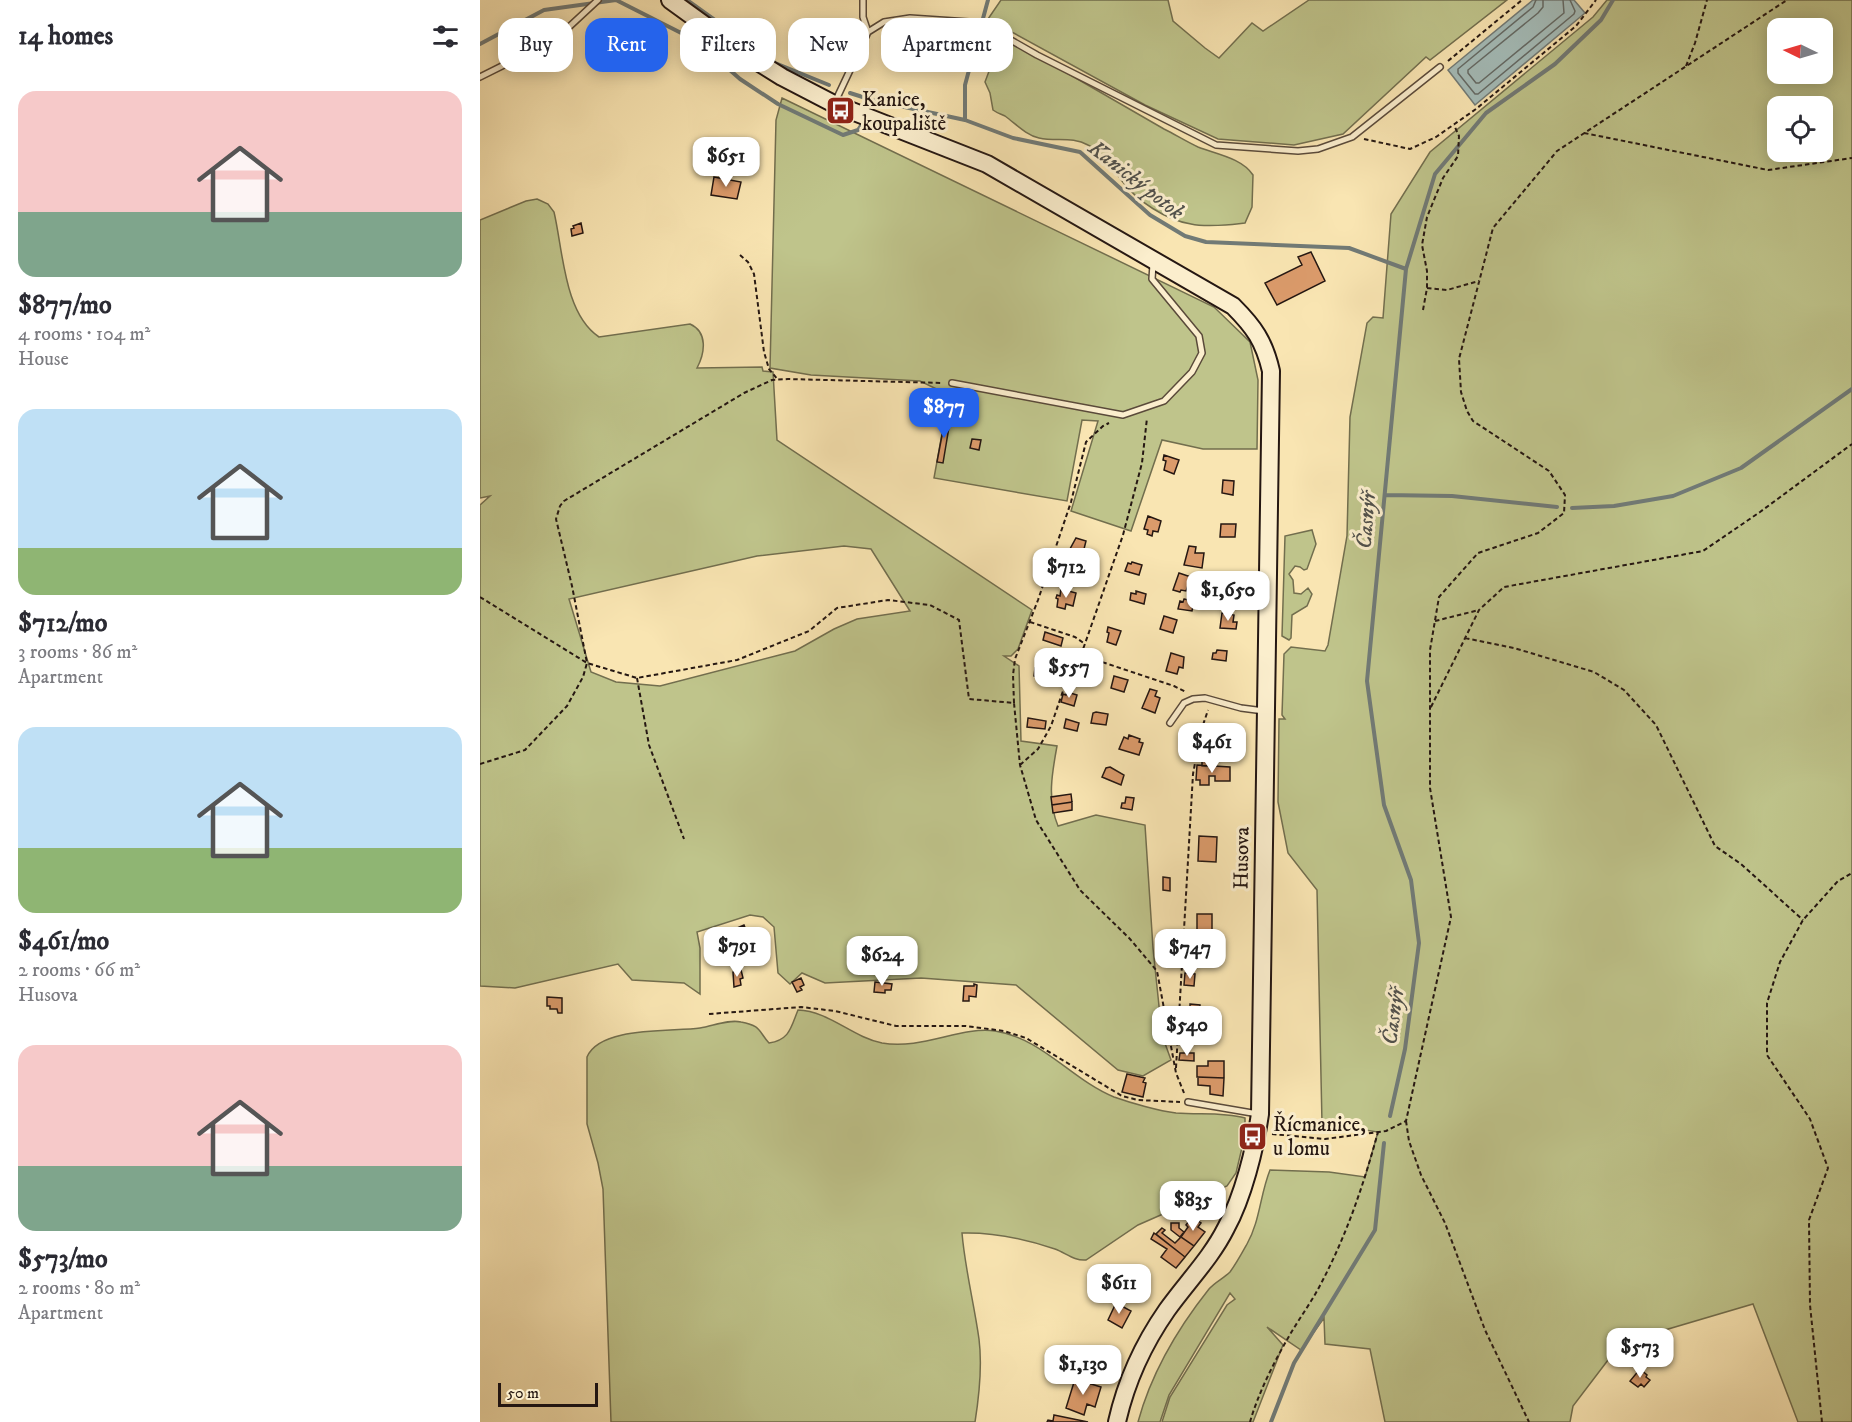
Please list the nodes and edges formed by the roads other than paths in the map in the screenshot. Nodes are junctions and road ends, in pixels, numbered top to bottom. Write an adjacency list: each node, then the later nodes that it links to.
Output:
1 (598, 0): 8 (lane)
2 (670, 0): 9 (main road, Husova)
3 (863, 0): 4 (lane)
4 (864, 18)
5 (869, 31): 6 (lane)
6 (1440, 67)
7 (849, 72): 9 (lane)
8 (480, 77)
9 (834, 104): 10 (main road, Husova)
10 (1153, 260): 11 (lane); 12 (main road, Husova)
11 (952, 383)
12 (1266, 711): 13 (lane); 15 (main road, Husova)
13 (1170, 723)
14 (1188, 1102): 15 (lane)
15 (1260, 1114): 16 (main road, Husova)
16 (1117, 1422)

